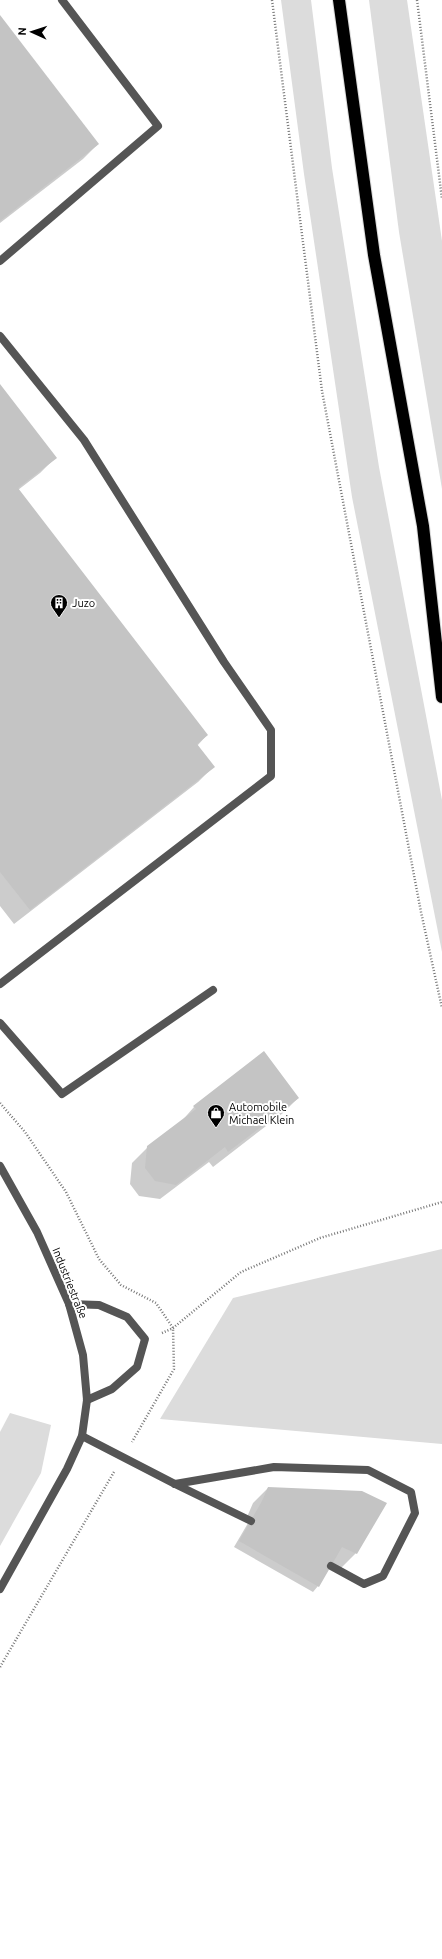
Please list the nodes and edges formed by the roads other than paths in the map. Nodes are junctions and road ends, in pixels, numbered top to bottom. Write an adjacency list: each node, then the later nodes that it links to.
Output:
1 (62, 0): 3 (street)
2 (339, 0): 5 (highway)
3 (0, 261)
4 (0, 336): 6 (street)
5 (442, 697)
6 (0, 984)
7 (213, 990): 8 (street)
8 (0, 1023)
9 (0, 1166): 10 (street, Industriestraße)
10 (69, 1304): 11 (street, Industriestraße); 11 (street)
11 (87, 1400): 12 (street, Industriestraße)
12 (82, 1436): 13 (street); 16 (street, Industriestraße)
13 (175, 1484): 14 (street); 15 (street)
14 (251, 1521)
15 (331, 1566)
16 (0, 1589)

